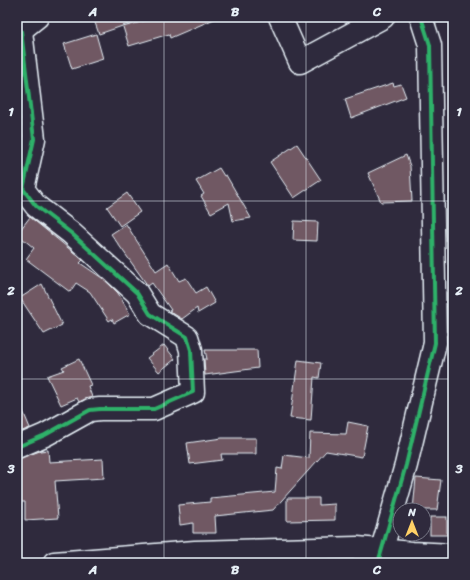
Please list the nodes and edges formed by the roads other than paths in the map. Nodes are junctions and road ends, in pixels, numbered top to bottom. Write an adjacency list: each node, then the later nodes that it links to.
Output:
1 (37, 17): 5 (street)
2 (280, 17): 3 (street)
3 (383, 17)
4 (421, 17): 6 (street)
5 (19, 32): 7 (street)
6 (444, 344): 9 (street)
7 (17, 447)
8 (453, 555): 9 (street)
9 (378, 559): 10 (street)
10 (54, 563)

